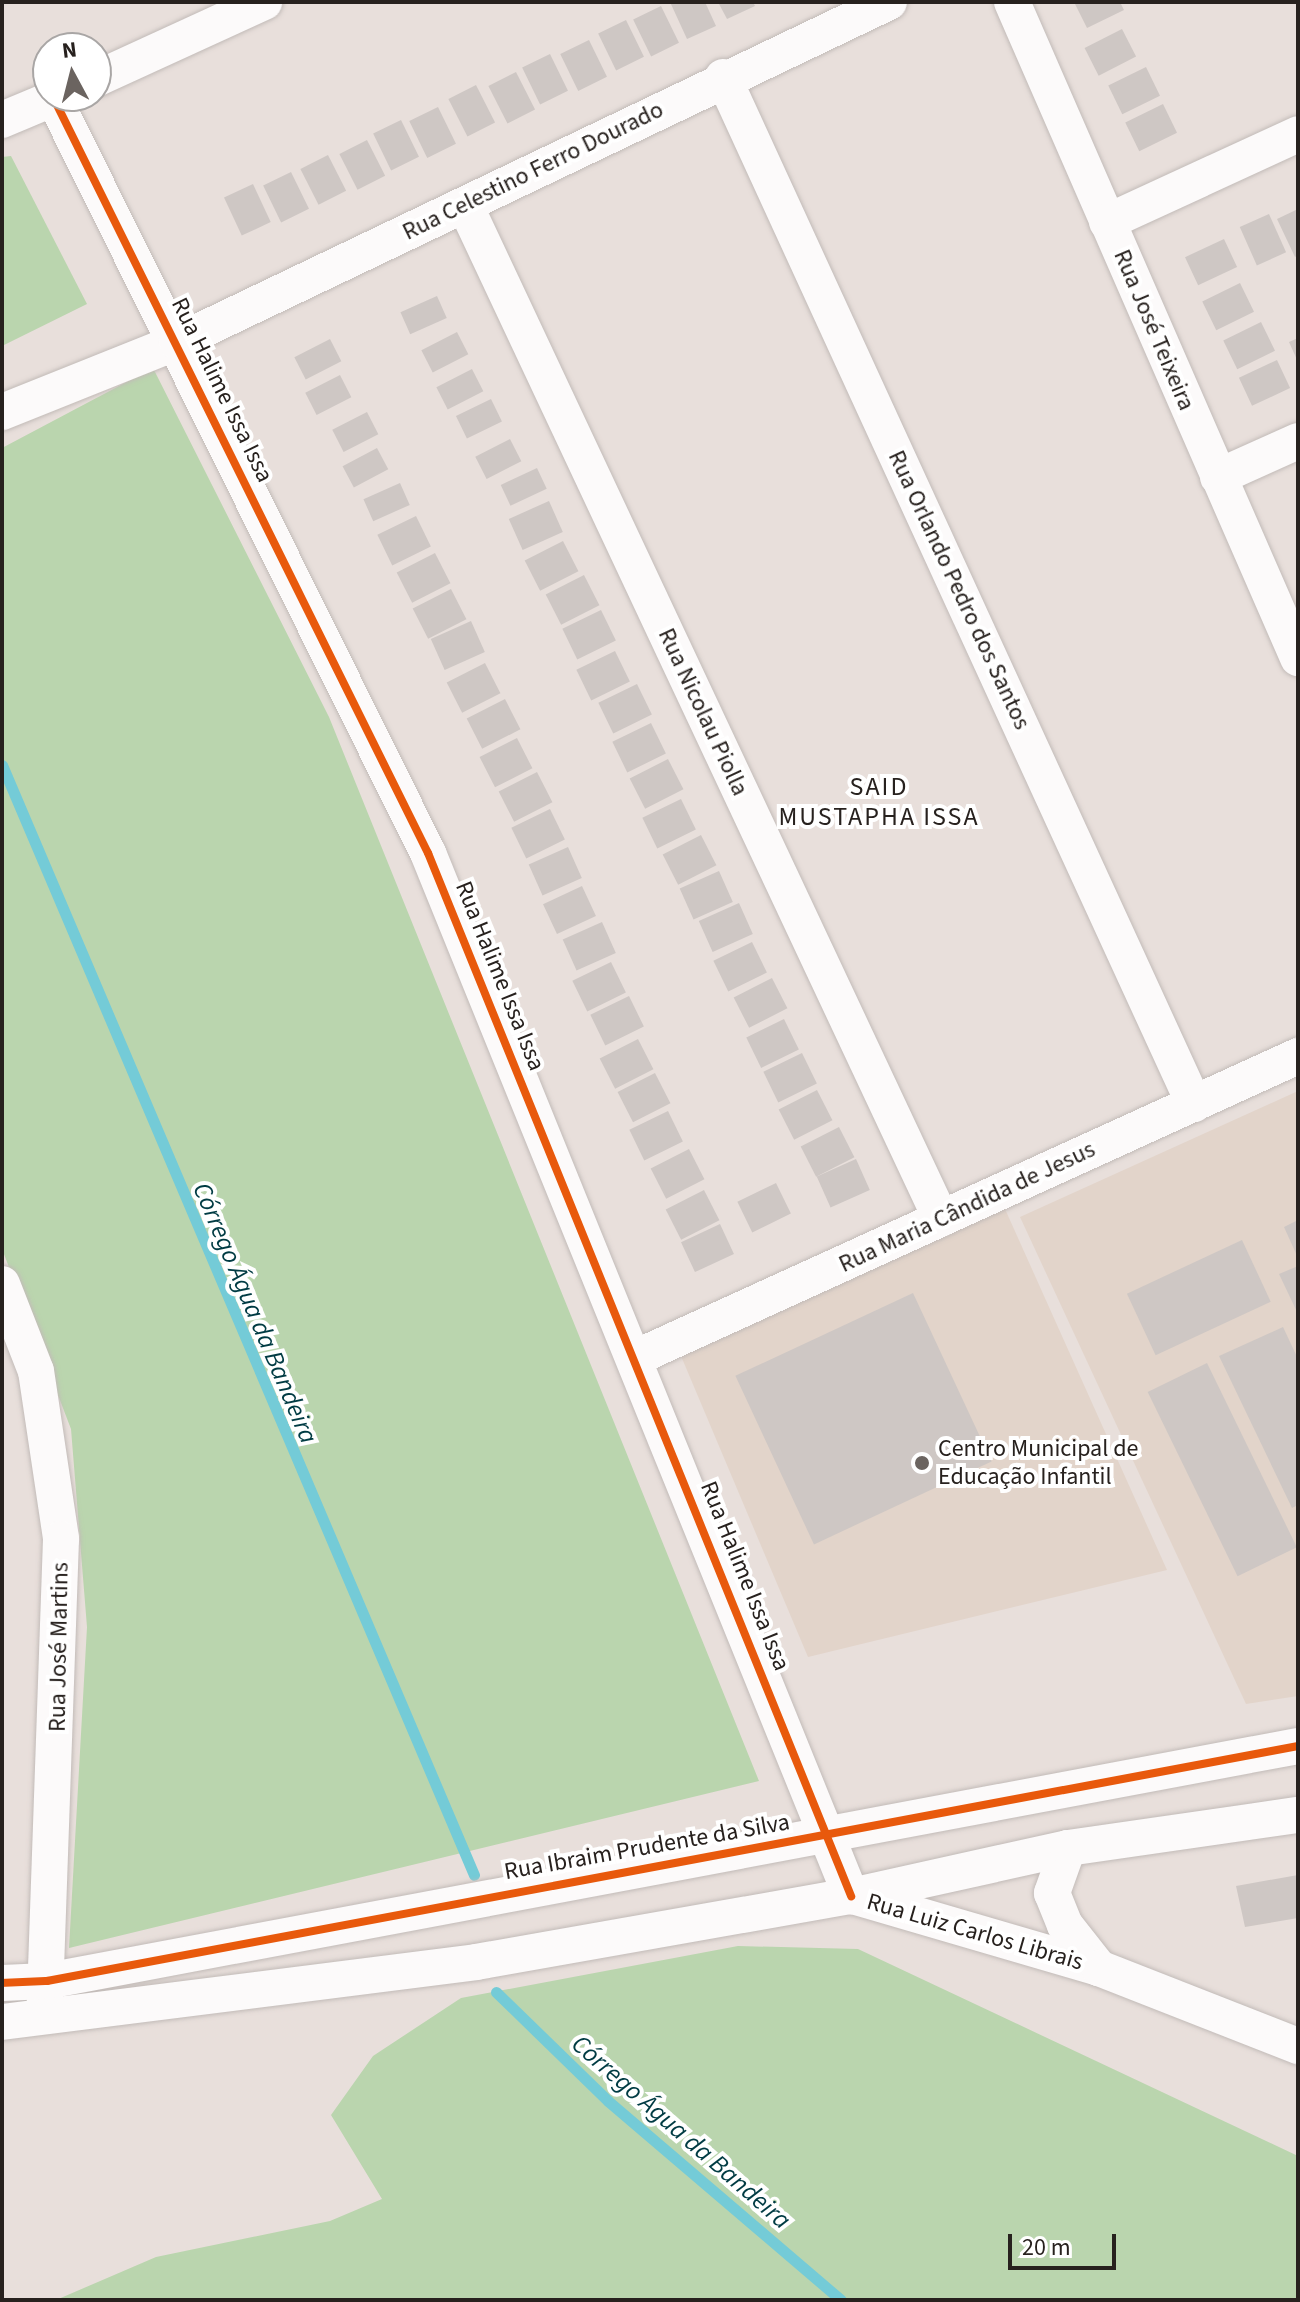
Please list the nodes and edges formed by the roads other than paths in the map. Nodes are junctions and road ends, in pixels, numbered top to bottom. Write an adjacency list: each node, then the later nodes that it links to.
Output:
1 (264, 2): 4 (street)
2 (889, 2): 5 (street, Rua Celestino Ferro Dourado)
3 (1012, 2): 11 (street, Rua José Teixeira)
4 (112, 72)
5 (723, 77): 10 (street, Rua Celestino Ferro Dourado); 18 (street, Rua Orlando Pedro dos Santos)
6 (32, 107): 8 (street, Rua Halime Issa Issa)
7 (63, 112): 12 (street, Rua Halime Issa Issa)
8 (2, 120)
9 (1298, 134): 11 (street)
10 (465, 205): 12 (street, Rua Celestino Ferro Dourado); 19 (street, Rua Nicolau Piolla)
11 (1107, 222): 15 (street, Rua José Teixeira)
12 (177, 342): 13 (street, Rua Celestino Ferro Dourado); 21 (street, Rua Halime Issa Issa)
13 (2, 412)
14 (1298, 441): 15 (street)
15 (1218, 477): 16 (street, Rua José Teixeira)
16 (1298, 658)
17 (1298, 1056): 18 (street, Rua Maria Cândida de Jesus)
18 (1194, 1104): 19 (street, Rua Maria Cândida de Jesus)
19 (941, 1219): 21 (street, Rua Maria Cândida de Jesus)
20 (2, 1284): 28 (street, Rua José Martins)
21 (635, 1358): 24 (street, Rua Halime Issa Issa)
22 (1298, 1746): 24 (street, Rua Ibraim Prudente da Silva)
23 (1298, 1815): 25 (street)
24 (827, 1835): 26 (street, Rua Halime Issa Issa); 28 (street, Rua Ibraim Prudente da Silva)
25 (1068, 1848): 26 (street); 27 (street, Rua Luiz Carlos Librais)
26 (851, 1896): 27 (street, Rua Luiz Carlos Librais); 30 (street)
27 (1099, 1968): 32 (street, Rua Luiz Carlos Librais)
28 (47, 1981): 29 (street, Rua Ibraim Prudente da Silva); 30 (street, Rua José Martins)
29 (2, 1983)
30 (44, 2018): 31 (street)
31 (2, 2022)
32 (1298, 2046)

